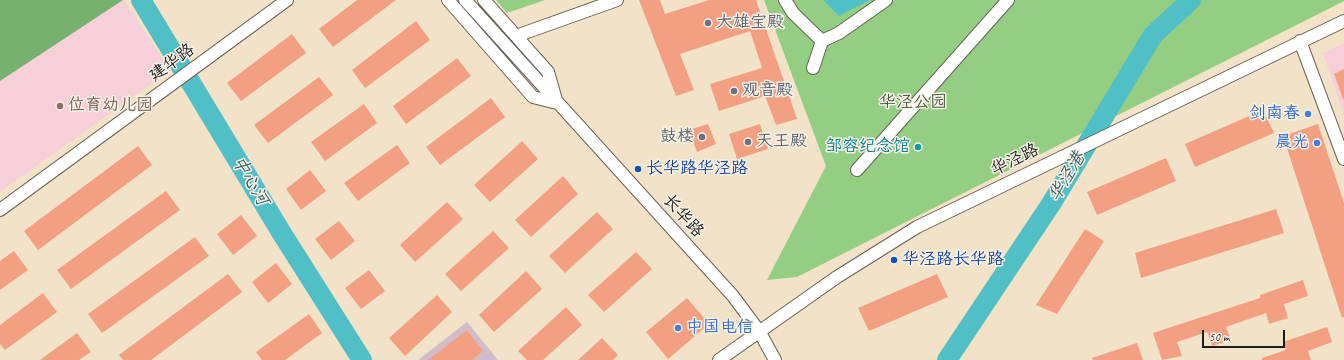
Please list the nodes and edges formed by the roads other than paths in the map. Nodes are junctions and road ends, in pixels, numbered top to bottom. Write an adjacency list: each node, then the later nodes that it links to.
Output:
1 (287, 0): 17 (street, 建华路)
2 (448, 0): 14 (street)
3 (465, 0): 14 (street, 长华路)
4 (484, 0): 10 (street, 长华路)
5 (617, 0): 10 (street)
6 (785, 0): 11 (street)
7 (886, 0): 11 (street)
8 (1008, 0): 16 (street)
9 (1344, 21): 12 (street, 华泾路)
10 (516, 36): 14 (street, 长华路)
11 (822, 41): 13 (street)
12 (1300, 41): 15 (street); 18 (street, 华泾路)
13 (813, 68)
14 (556, 103): 18 (street, 长华路)
15 (1344, 159)
16 (857, 170)
17 (0, 210)
18 (759, 331): 19 (street, 华泾路); 20 (street, 长华路)
19 (719, 360)
20 (774, 360)

